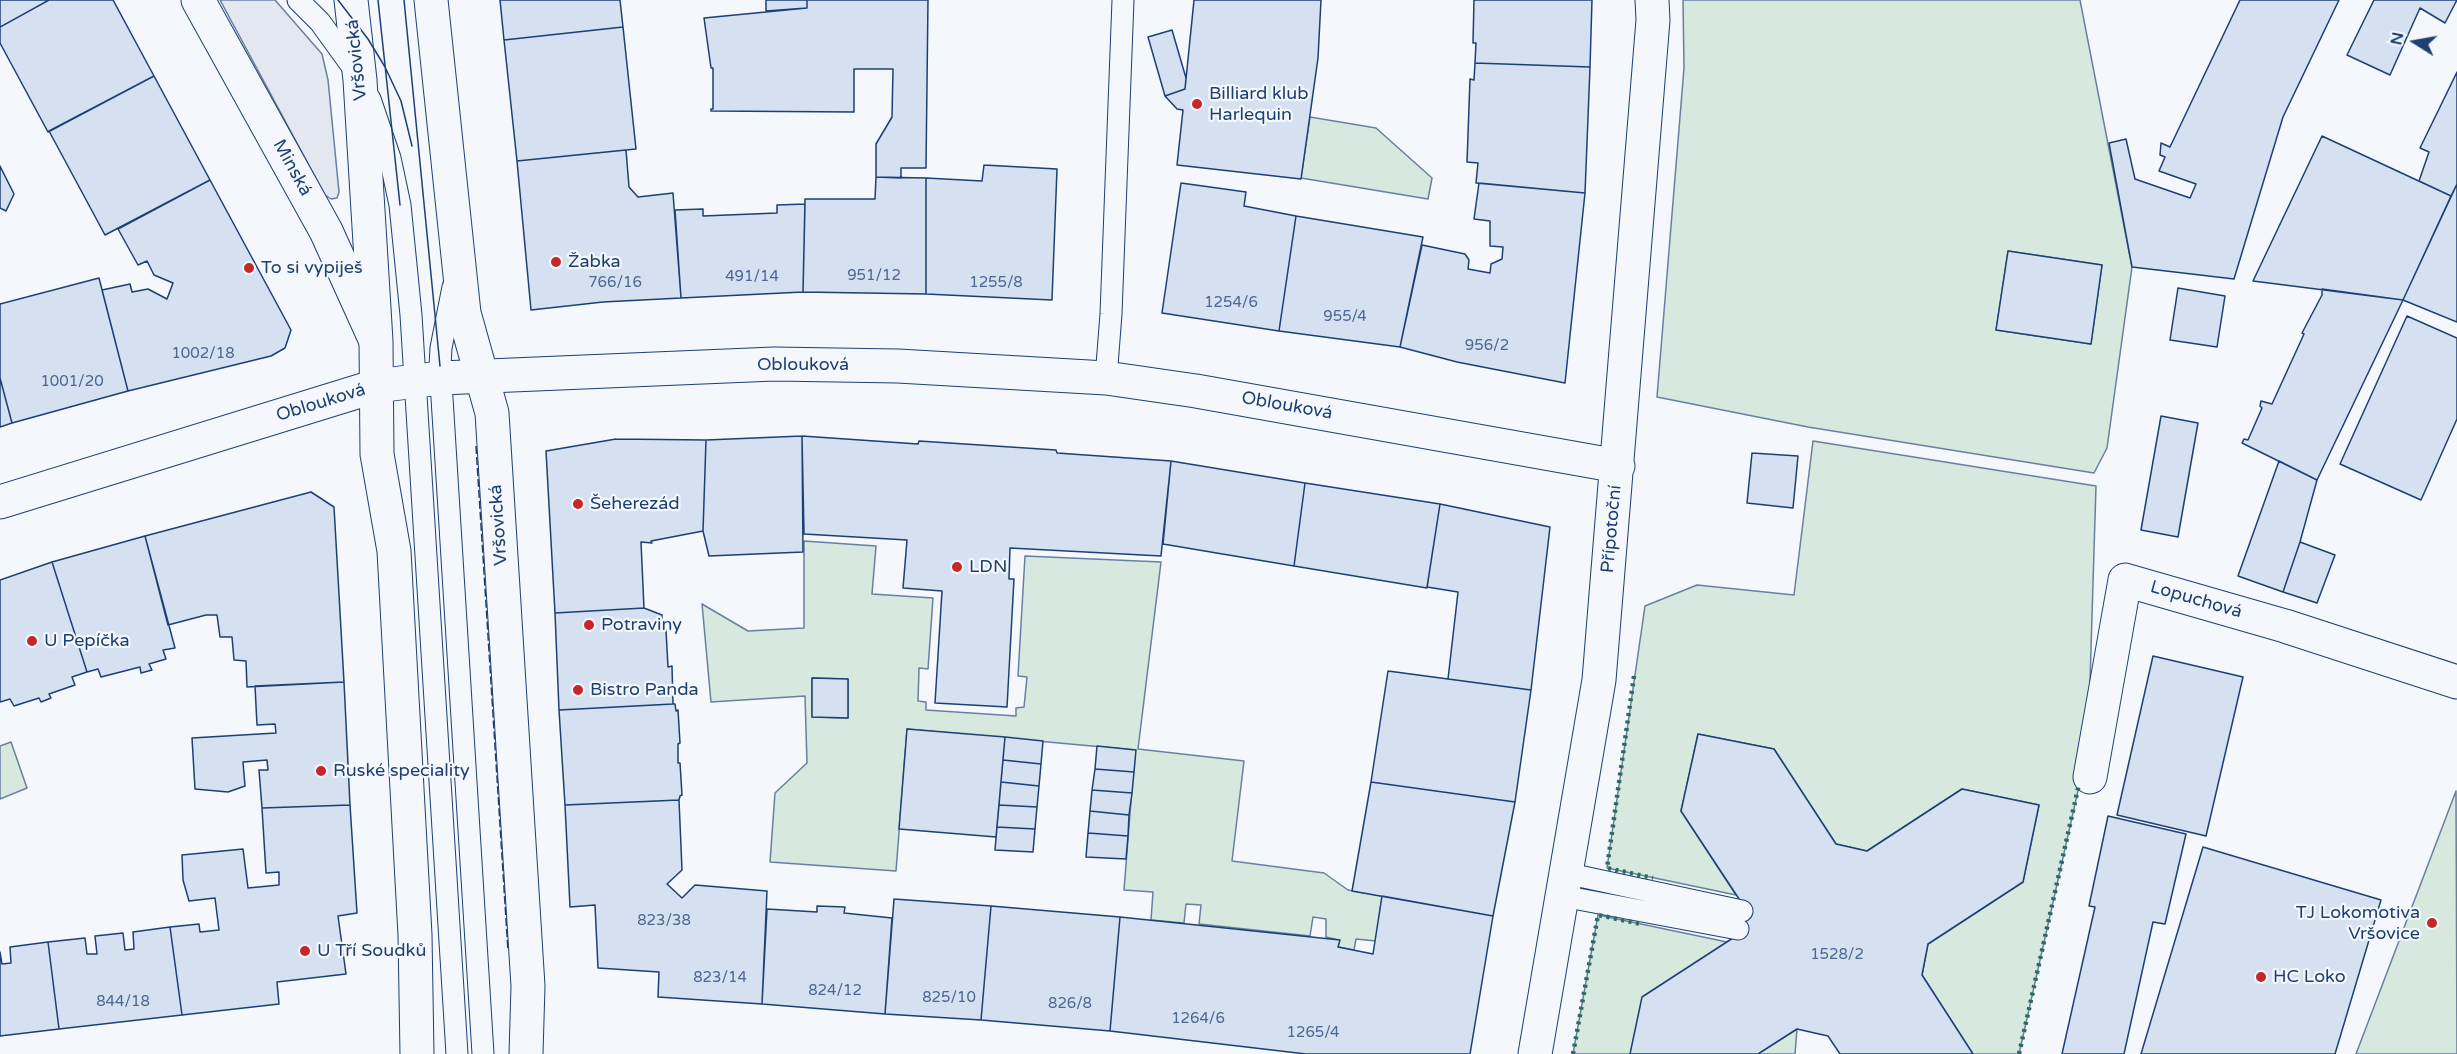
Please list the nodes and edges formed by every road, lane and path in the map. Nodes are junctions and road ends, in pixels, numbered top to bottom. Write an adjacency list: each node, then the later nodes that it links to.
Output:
1 (198, 0): 9 (street, Minská)
2 (298, 0): 7 (lane)
3 (351, 0): 7 (street, Vršovická)
4 (431, 0): 8 (street, Vršovická)
5 (1123, 0): 11 (lane)
6 (1652, 0): 14 (street, Přípotoční)
7 (360, 80): 9 (street, Vršovická); 12 (lane)
8 (458, 254): 10 (street, Vršovická); 12 (lane)
9 (376, 341): 13 (street, Vršovická)
10 (482, 376): 11 (street, Oblouková); 12 (street, Oblouková); 23 (street, Vršovická)
11 (1106, 378): 14 (street, Oblouková)
12 (428, 379): 13 (street, Oblouková); 21 (lane); 22 (lane)
13 (375, 386): 15 (street, Oblouková); 20 (street, Vršovická)
14 (1618, 466): 18 (street, Přípotoční)
15 (0, 502)
16 (2457, 682): 17 (street, Lopuchová)
17 (2090, 777)
18 (1563, 884): 19 (lane); 24 (street, Přípotoční)
19 (1740, 920)
20 (417, 1054)
21 (457, 1054)
22 (483, 1054)
23 (526, 1054)
24 (1534, 1054)

